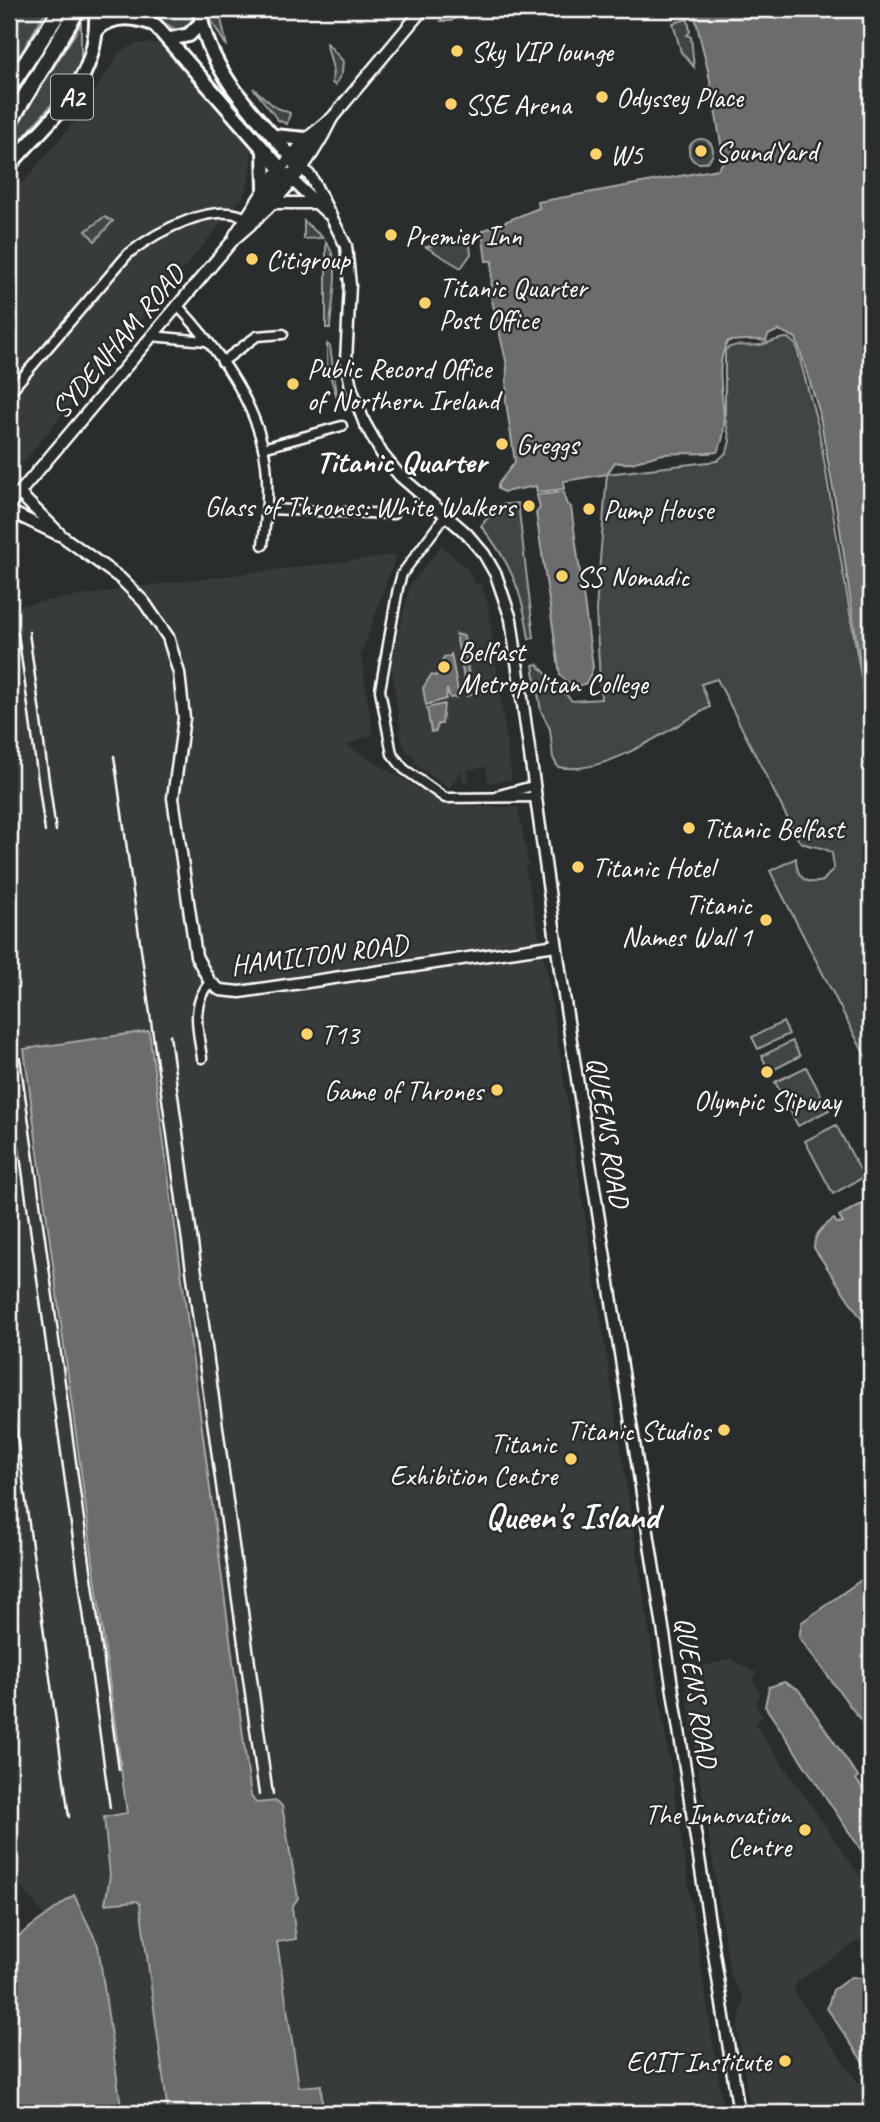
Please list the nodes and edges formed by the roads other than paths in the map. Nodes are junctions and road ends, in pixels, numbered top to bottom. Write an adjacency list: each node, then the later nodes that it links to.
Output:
1 (96, 9): 6 (highway, A2)
2 (200, 9): 5 (highway)
3 (423, 9): 9 (street, SYDENHAM ROAD)
4 (71, 10): 8 (highway); 10 (highway)
5 (201, 23): 7 (highway); 11 (highway)
6 (97, 29): 7 (highway); 15 (highway, A2)
7 (170, 39): 13 (highway)
8 (9, 88)
9 (332, 118): 12 (street, SYDENHAM ROAD); 14 (street, SYDENHAM ROAD)
10 (9, 123)
11 (274, 136): 12 (highway); 14 (highway)
12 (306, 139): 14 (street, SYDENHAM ROAD)
13 (264, 150): 16 (highway); 17 (highway)
14 (298, 162): 16 (street, SYDENHAM ROAD); 16 (street, SYDENHAM ROAD); 20 (street, QUEENS ROAD)
15 (9, 166)
16 (287, 175): 17 (street, SYDENHAM ROAD); 18 (street, SYDENHAM ROAD); 19 (street, QUEENS ROAD); 21 (street)
17 (265, 188): 21 (street, SYDENHAM ROAD)
18 (276, 203): 19 (street); 21 (street, SYDENHAM ROAD)
19 (313, 203): 20 (street, QUEENS ROAD)
20 (328, 214): 35 (street, QUEENS ROAD)
21 (246, 221): 22 (street, SYDENHAM ROAD); 27 (street)
22 (177, 305): 24 (street, SYDENHAM ROAD); 25 (street)
23 (283, 334): 26 (street)
24 (151, 336): 25 (street); 30 (street, SYDENHAM ROAD)
25 (206, 341): 26 (street)
26 (222, 362): 29 (street)
27 (9, 393)
28 (342, 426): 29 (street)
29 (263, 448): 32 (street)
30 (19, 493): 31 (street, SYDENHAM ROAD); 36 (street, HAMILTON ROAD)
31 (9, 505)
32 (268, 509): 34 (street); 37 (street)
33 (9, 511): 36 (street, HAMILTON ROAD)
34 (393, 514)
35 (445, 516): 38 (street, QUEENS ROAD); 38 (street)
36 (62, 536): 40 (street, HAMILTON ROAD)
37 (263, 545)
38 (534, 791): 39 (street, QUEENS ROAD)
39 (556, 945): 40 (street, HAMILTON ROAD); 42 (street, QUEENS ROAD)
40 (210, 982): 41 (street)
41 (202, 1058)
42 (739, 2113)

